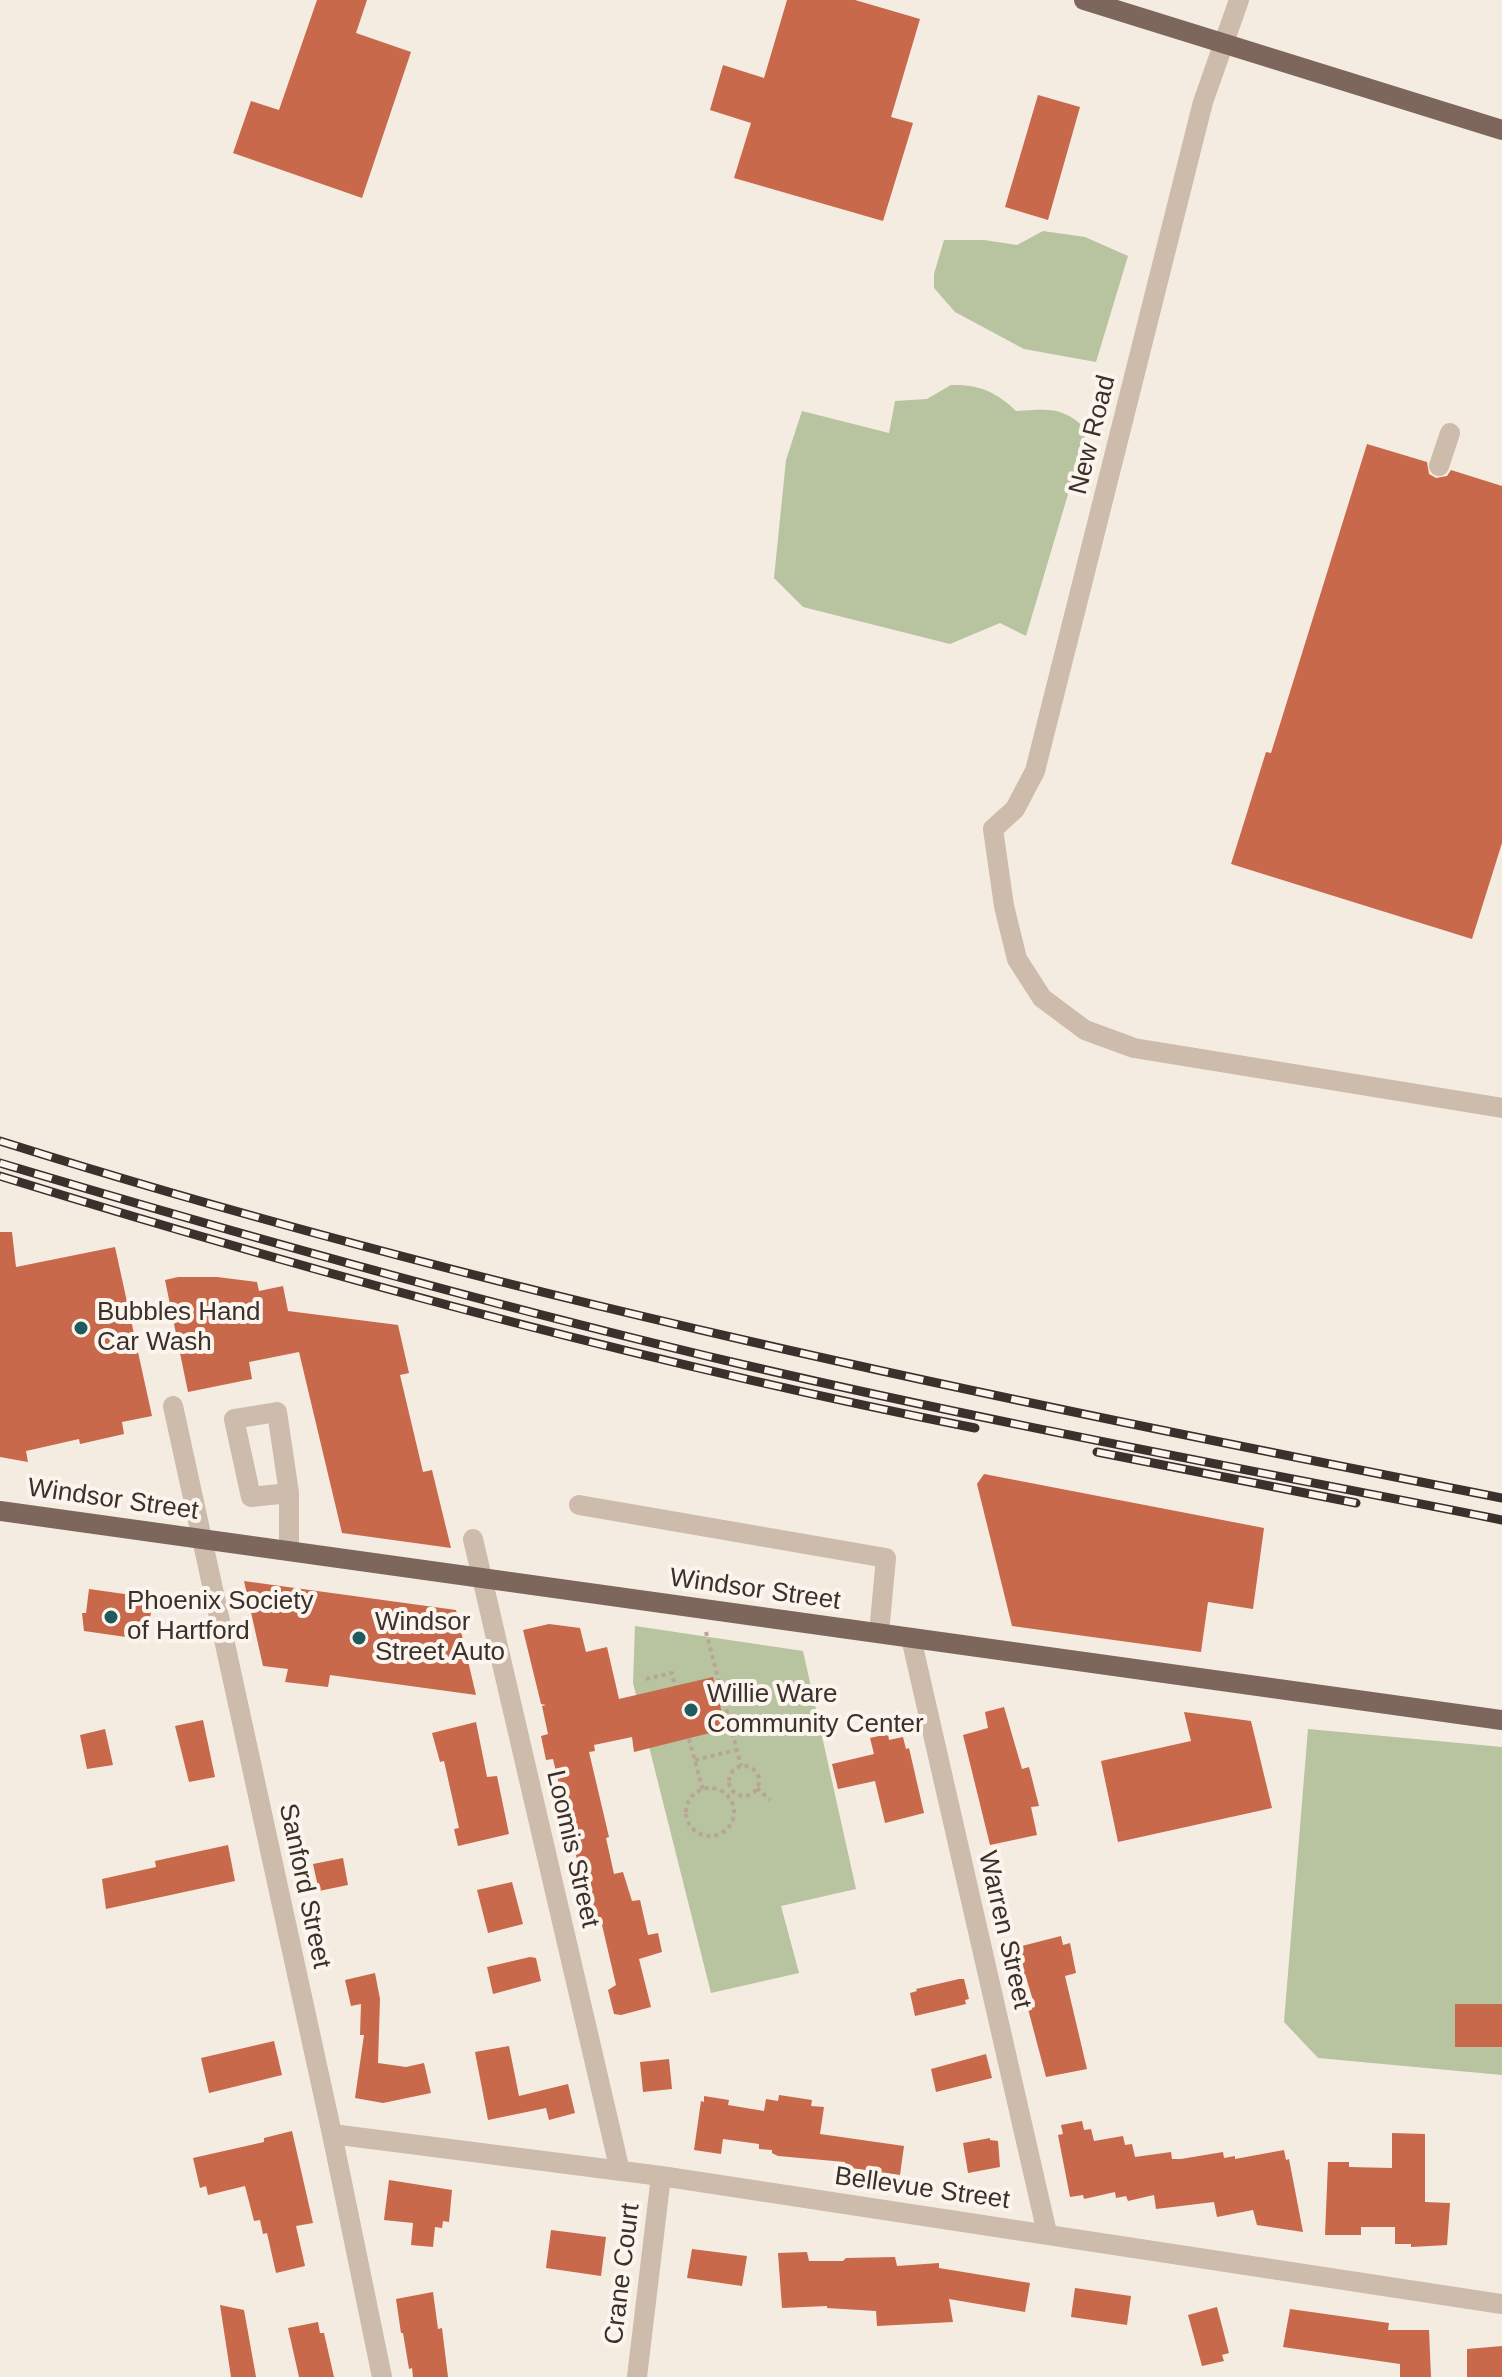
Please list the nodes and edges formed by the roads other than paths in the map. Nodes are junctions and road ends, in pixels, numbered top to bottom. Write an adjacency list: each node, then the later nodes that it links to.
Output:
1 (1084, 0): 3 (main road)
2 (1239, 0): 3 (street, New Road)
3 (1223, 43): 4 (main road); 7 (street, New Road)
4 (1502, 130)
5 (1450, 433): 6 (street)
6 (1439, 466)
7 (1502, 1108)
8 (173, 1406): 12 (street, Sanford Street)
9 (289, 1493): 14 (street)
10 (579, 1505): 16 (street)
11 (0, 1511): 12 (main road, Windsor Street)
12 (201, 1539): 14 (main road, Windsor Street); 19 (street, Sanford Street)
13 (473, 1539): 15 (street, Loomis Street)
14 (289, 1549): 15 (main road, Windsor Street)
15 (483, 1578): 16 (main road, Windsor Street); 20 (street, Loomis Street)
16 (879, 1633): 17 (main road, Windsor Street)
17 (911, 1638): 18 (main road, Windsor Street); 22 (street, Warren Street)
18 (1502, 1720)
19 (332, 2134): 20 (street, Bellevue Street); 24 (street, Sanford Street)
20 (620, 2171): 21 (street, Bellevue Street)
21 (661, 2176): 22 (street, Bellevue Street); 25 (street, Crane Court)
22 (1047, 2233): 23 (street, Bellevue Street)
23 (1502, 2304)
24 (382, 2377)
25 (637, 2377)

